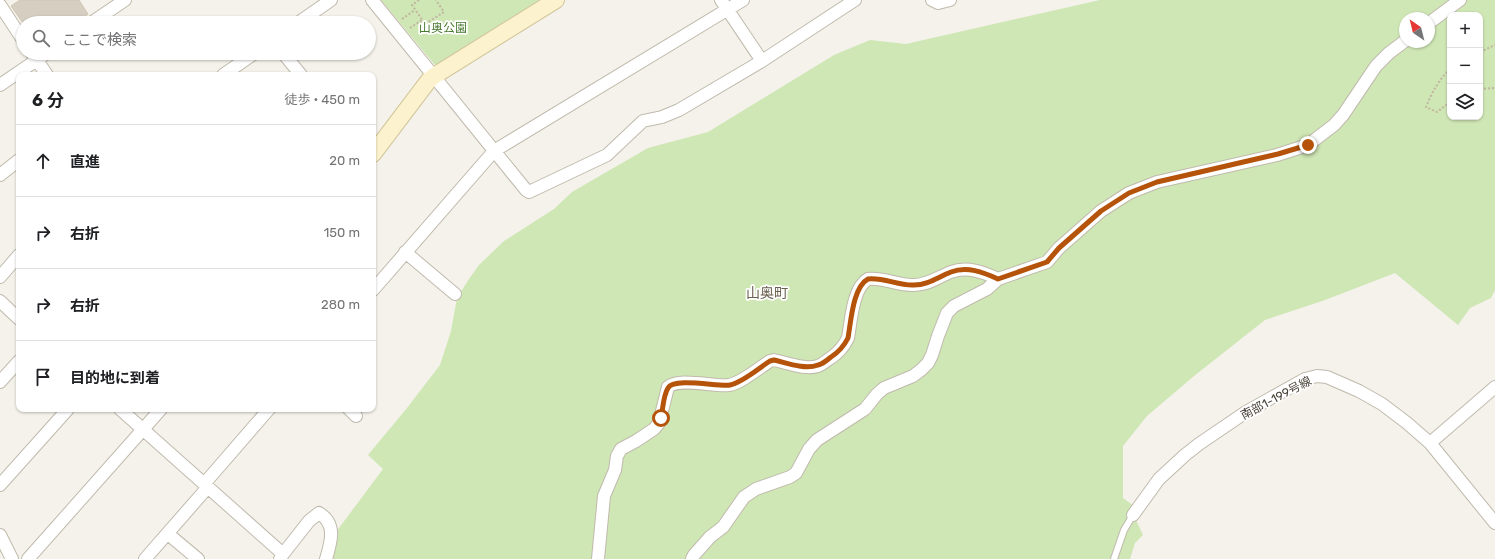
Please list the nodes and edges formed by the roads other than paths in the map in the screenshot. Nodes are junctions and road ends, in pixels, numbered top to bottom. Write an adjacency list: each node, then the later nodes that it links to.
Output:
1 (125, 0): 12 (street)
2 (331, 0): 13 (street)
3 (372, 0): 25 (street)
4 (556, 0): 25 (street)
5 (743, 0): 11 (street)
6 (855, 0): 21 (street)
7 (932, 0): 8 (street)
8 (950, 0)
9 (1460, 0): 14 (street)
10 (0, 5): 15 (street)
11 (724, 5): 21 (street); 28 (street)
12 (101, 16)
13 (308, 16)
14 (1435, 19)
15 (16, 29)
16 (1399, 46): 34 (street)
17 (30, 60): 26 (street)
18 (36, 60): 22 (street)
19 (245, 60): 23 (street)
20 (289, 60): 24 (street)
21 (762, 61): 28 (street)
22 (45, 72)
23 (227, 72)
24 (299, 72)
25 (434, 76): 27 (street); 28 (street)
26 (0, 85)
27 (376, 150)
28 (494, 151): 31 (street)
29 (16, 162): 30 (street)
30 (0, 175)
31 (405, 252): 35 (street); 36 (street)
32 (16, 258): 33 (street)
33 (0, 277)
34 (998, 279): 60 (street); 61 (street)
35 (376, 286)
36 (455, 294)
37 (0, 301): 38 (street)
38 (16, 316)
39 (16, 364): 40 (street)
40 (0, 382)
41 (1495, 387): 47 (street)
42 (65, 412): 48 (street)
43 (123, 412): 46 (street)
44 (158, 412): 46 (street)
45 (267, 412): 49 (street)
46 (143, 429): 49 (street); 56 (street)
47 (1430, 443): 50 (street, 南部1-199号線); 51 (street, 南部1-199号線)
48 (0, 485)
49 (206, 485): 52 (street); 54 (street)
50 (1133, 515): 62 (lane)
51 (1495, 523)
52 (168, 534): 57 (street); 58 (street)
53 (0, 535): 55 (street)
54 (281, 557): 59 (street)
55 (12, 559)
56 (28, 559)
57 (146, 559)
58 (198, 559)
59 (326, 559)
60 (598, 559)
61 (692, 559)
62 (1114, 559)

